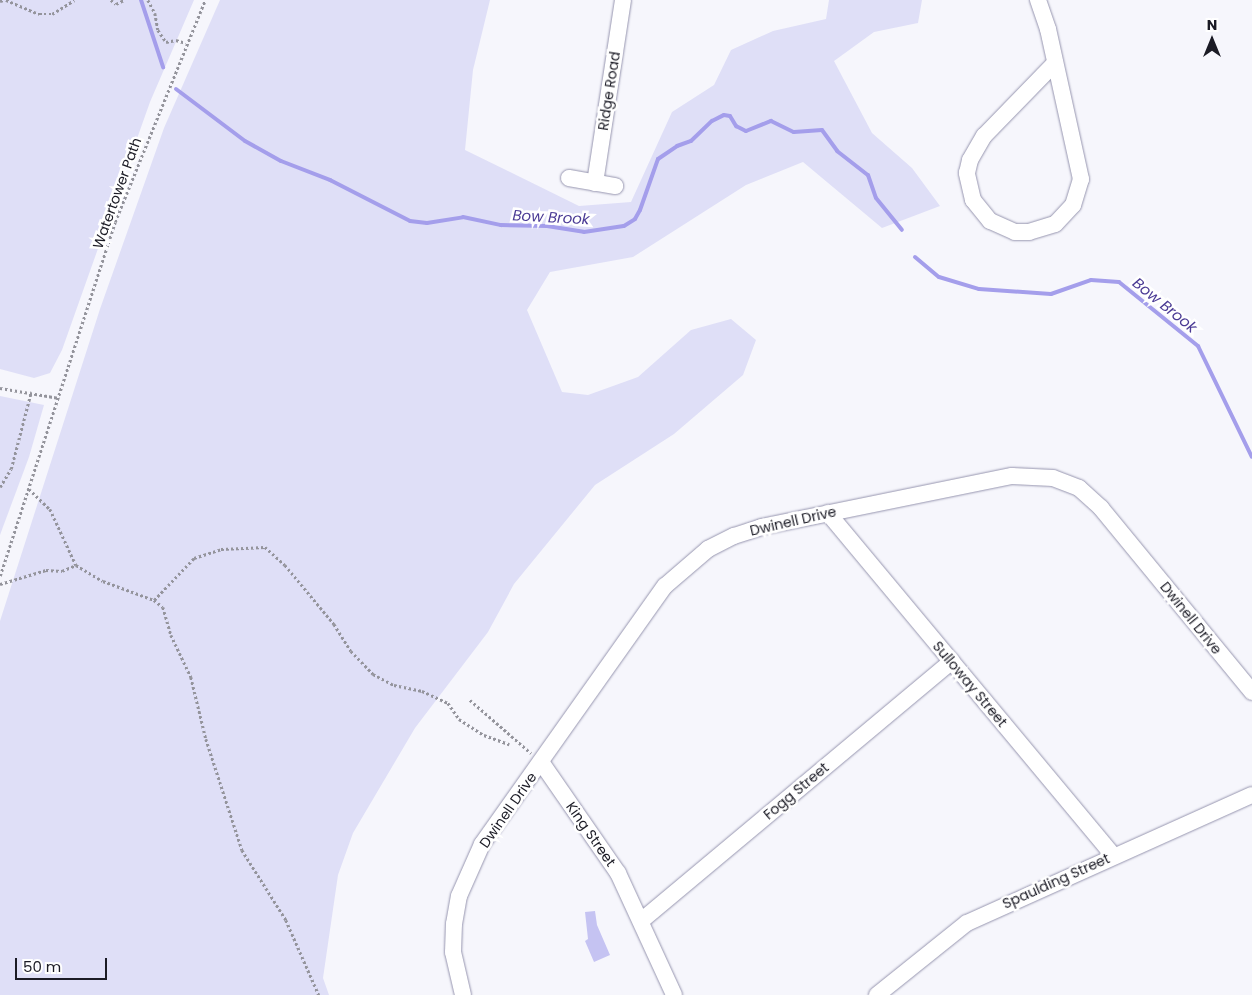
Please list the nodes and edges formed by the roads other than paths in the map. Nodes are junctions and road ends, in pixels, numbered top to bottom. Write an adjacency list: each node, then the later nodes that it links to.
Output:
1 (623, 0): 5 (street, Ridge Road)
2 (1038, 0): 3 (street)
3 (1055, 64): 3 (street)
4 (569, 178): 5 (street)
5 (594, 183): 6 (street)
6 (615, 186)
7 (828, 513): 8 (street, Sulloway Street); 9 (street, Dwinell Drive); 10 (street, Dwinell Drive)
8 (952, 661): 12 (street, Sulloway Street); 13 (street, Fogg Street)
9 (1252, 692)
10 (541, 762): 13 (street, King Street); 14 (street, Dwinell Drive)
11 (1252, 795): 12 (street, Spaulding Street)
12 (1113, 855): 16 (street, Spaulding Street)
13 (641, 921): 15 (street, King Street)
14 (463, 995)
15 (674, 995)
16 (877, 995)

